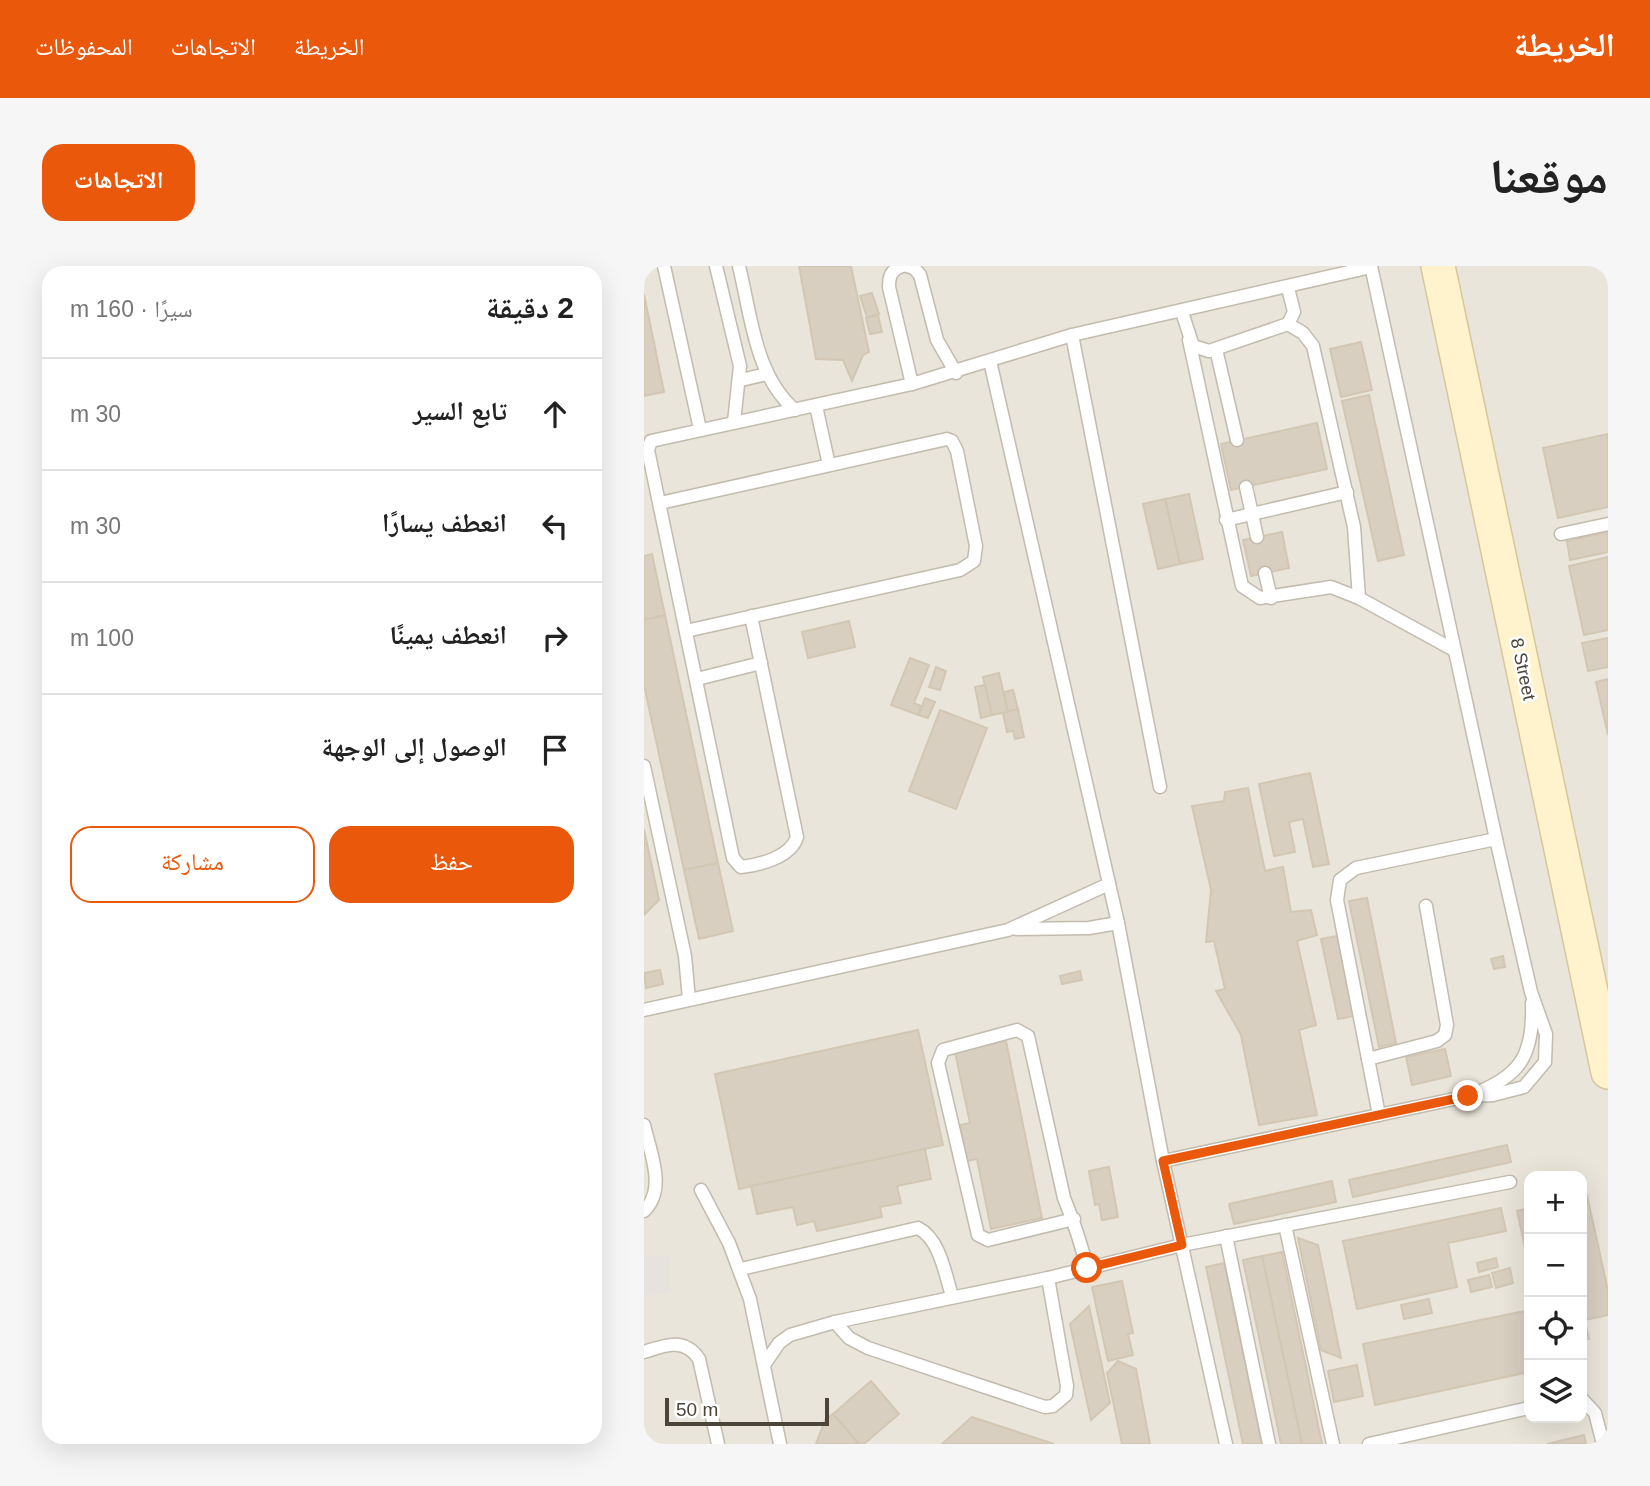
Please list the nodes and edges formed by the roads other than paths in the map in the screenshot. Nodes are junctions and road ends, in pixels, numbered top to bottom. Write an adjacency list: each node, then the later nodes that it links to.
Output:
1 (664, 266): 21 (lane)
2 (716, 266): 16 (lane)
3 (739, 266): 15 (lane)
4 (904, 266): 14 (lane); 17 (lane)
5 (1438, 266): 51 (street, 8 Street)
6 (1371, 267): 7 (lane); 37 (lane)
7 (1288, 288): 8 (lane); 9 (lane)
8 (1182, 312): 10 (lane); 11 (lane)
9 (1288, 324): 12 (lane); 25 (lane)
10 (1072, 335): 13 (lane); 41 (lane)
11 (1189, 340): 12 (lane); 28 (lane)
12 (1216, 349): 22 (lane)
13 (990, 361): 14 (lane); 43 (lane)
14 (956, 373): 17 (lane)
15 (766, 374): 16 (lane); 19 (lane)
16 (741, 380): 20 (lane)
17 (912, 384): 18 (lane)
18 (816, 406): 19 (lane); 23 (lane)
19 (794, 410): 20 (lane)
20 (734, 422): 21 (lane)
21 (700, 429): 26 (lane)
22 (1237, 440)
23 (829, 465): 26 (lane); 35 (lane)
24 (1246, 487): 27 (lane)
25 (1347, 492): 27 (lane); 34 (lane)
26 (660, 503): 36 (lane)
27 (1252, 514): 28 (lane); 31 (lane)
28 (1226, 520): 33 (lane)
29 (1608, 524): 30 (lane)
30 (1561, 534)
31 (1257, 537)
32 (1265, 573): 33 (lane)
33 (1271, 598): 34 (lane)
34 (1359, 598): 37 (lane)
35 (751, 616): 36 (lane); 38 (lane)
36 (686, 631): 39 (lane)
37 (1454, 650): 42 (lane)
38 (761, 663): 39 (lane); 39 (lane)
39 (696, 679)
40 (644, 766): 48 (lane)
41 (1160, 787)
42 (1496, 839): 47 (lane); 50 (lane)
43 (1109, 884): 45 (lane); 46 (lane)
44 (1426, 906): 50 (lane)
45 (1118, 923): 46 (lane); 55 (lane)
46 (1009, 930): 48 (lane)
47 (1531, 992): 52 (lane); 52 (lane)
48 (689, 999): 49 (lane)
49 (644, 1010)
50 (1368, 1059): 53 (lane)
51 (1608, 1072)
52 (1468, 1096): 53 (lane)
53 (1379, 1115): 55 (lane)
54 (644, 1125): 58 (lane)
55 (1163, 1161): 62 (lane)
56 (1510, 1182): 60 (lane)
57 (701, 1190): 64 (lane)
58 (644, 1211)
59 (1074, 1219): 59 (lane); 63 (lane)
60 (1285, 1225): 61 (lane); 76 (lane)
61 (1226, 1236): 62 (lane); 75 (lane)
62 (1182, 1245): 63 (lane); 74 (lane)
63 (1087, 1268): 65 (lane)
64 (741, 1269): 66 (lane); 69 (lane)
65 (1048, 1278): 66 (lane); 67 (lane)
66 (952, 1296): 67 (lane)
67 (835, 1322): 69 (lane)
68 (644, 1352): 72 (lane)
69 (764, 1365): 73 (lane)
70 (1587, 1404): 78 (lane)
71 (1524, 1409): 77 (lane)
72 (718, 1444)
73 (780, 1444)
74 (1226, 1444)
75 (1269, 1444)
76 (1333, 1444)
77 (1369, 1444)
78 (1603, 1444)

